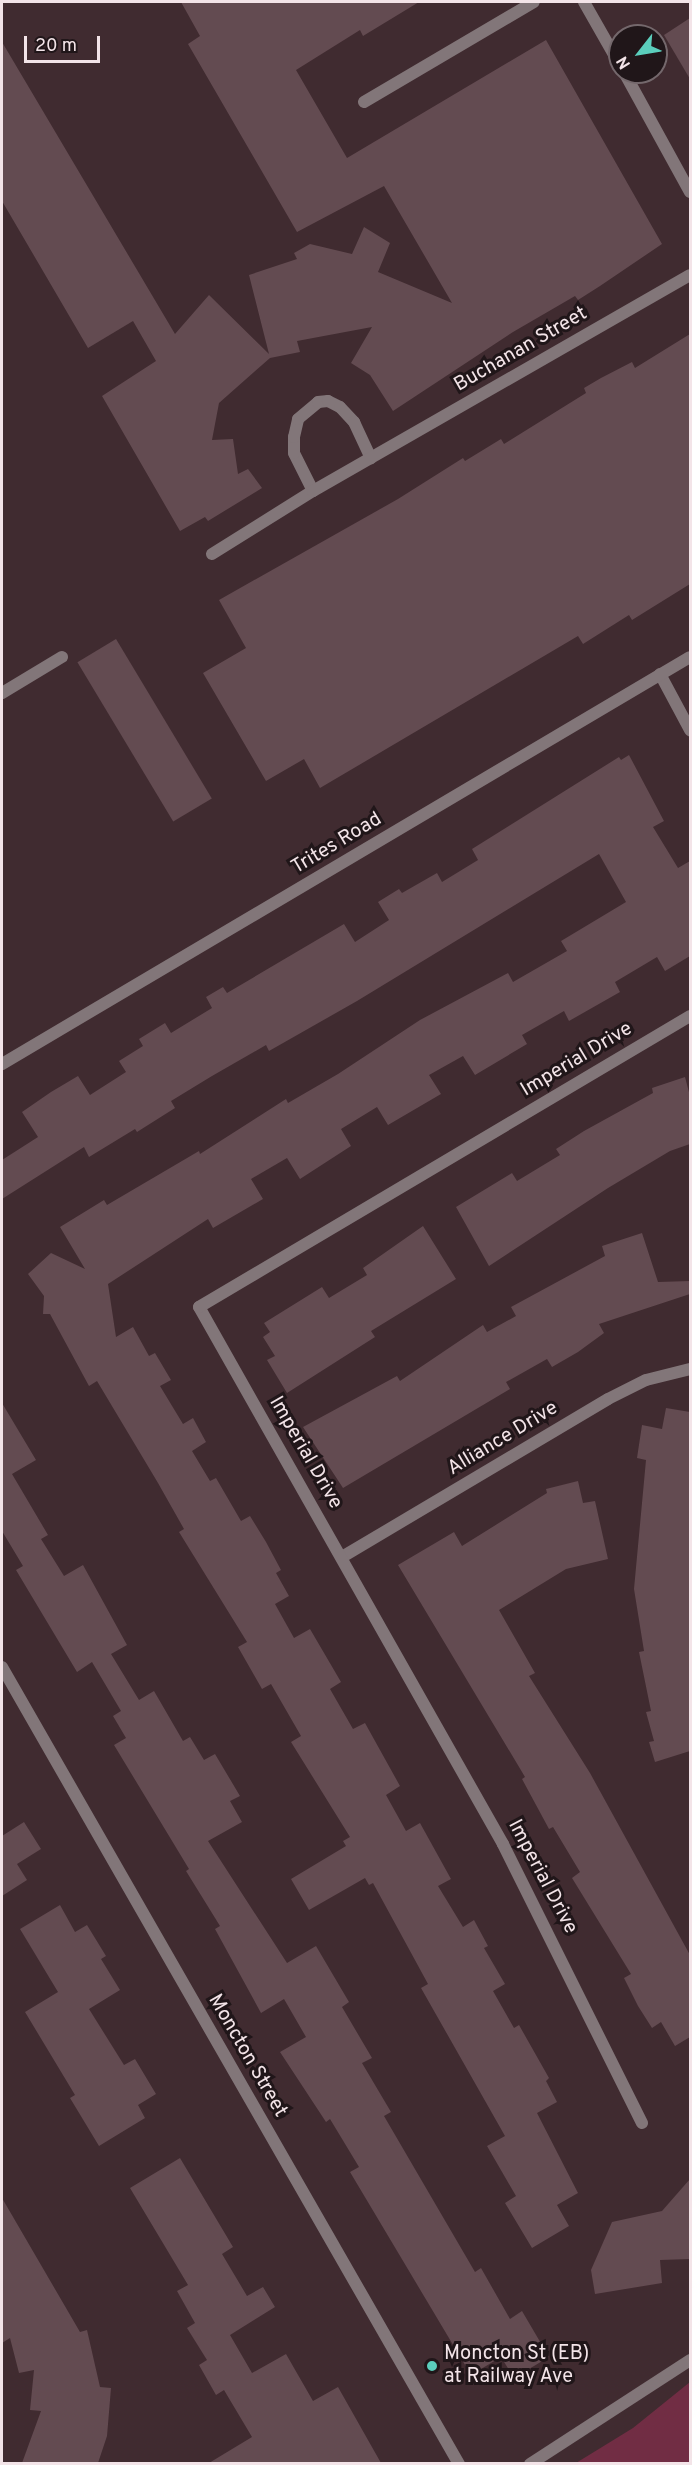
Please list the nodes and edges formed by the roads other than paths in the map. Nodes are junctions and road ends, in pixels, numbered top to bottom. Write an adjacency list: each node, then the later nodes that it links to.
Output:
1 (534, 2): 5 (street)
2 (584, 2): 3 (street)
3 (608, 44)
4 (631, 84): 6 (street)
5 (364, 102)
6 (690, 192)
7 (690, 275): 8 (street, Buchanan Street)
8 (371, 458): 9 (street, Buchanan Street); 9 (street)
9 (313, 491): 10 (street, Buchanan Street)
10 (212, 554)
11 (62, 657): 14 (street)
12 (690, 657): 13 (street, Trites Road)
13 (660, 674): 15 (street); 17 (street, Trites Road)
14 (2, 693)
15 (690, 730)
16 (690, 1016): 19 (street, Imperial Drive)
17 (2, 1064)
18 (690, 1369): 19 (street, Alliance Drive)
19 (342, 1557): 21 (street, Imperial Drive)
20 (2, 1667): 23 (street, Moncton Street)
21 (642, 2123)
22 (690, 2360): 24 (street)
23 (459, 2463)
24 (530, 2463)

